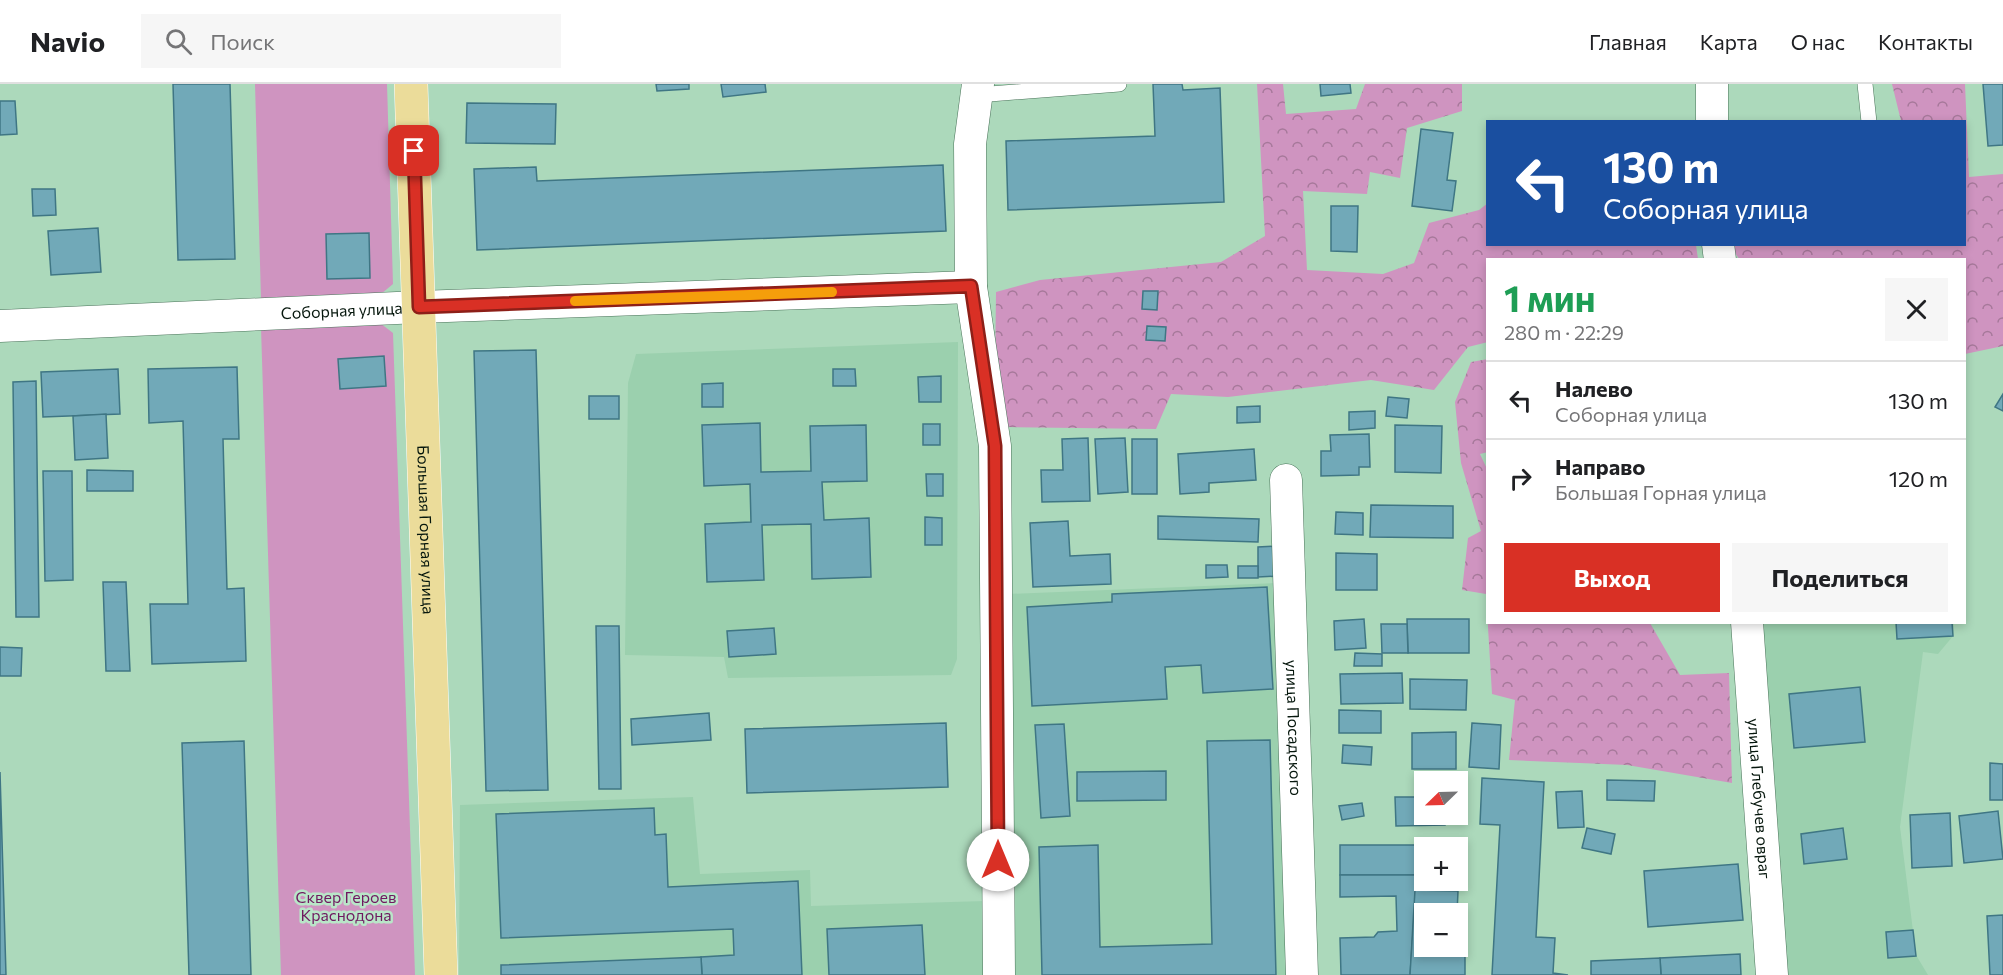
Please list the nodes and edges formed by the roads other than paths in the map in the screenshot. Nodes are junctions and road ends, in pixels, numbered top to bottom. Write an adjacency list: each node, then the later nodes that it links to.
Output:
1 (411, 84): 10 (main road, Большая Горная улица)
2 (1112, 84): 3 (lane); 6 (lane)
3 (1119, 84)
4 (1712, 84): 7 (street)
5 (1865, 84): 8 (lane)
6 (978, 90): 9 (street)
7 (1712, 120)
8 (1869, 120)
9 (971, 286): 10 (street, Соборная улица); 15 (street)
10 (419, 307): 11 (street, Соборная улица); 14 (main road, Большая Горная улица)
11 (0, 326)
12 (1287, 480): 16 (street, улица Посадского)
13 (1747, 624): 17 (street, улица Глебучев овраг)
14 (441, 975)
15 (999, 975)
16 (1302, 975)
17 (1772, 975)

